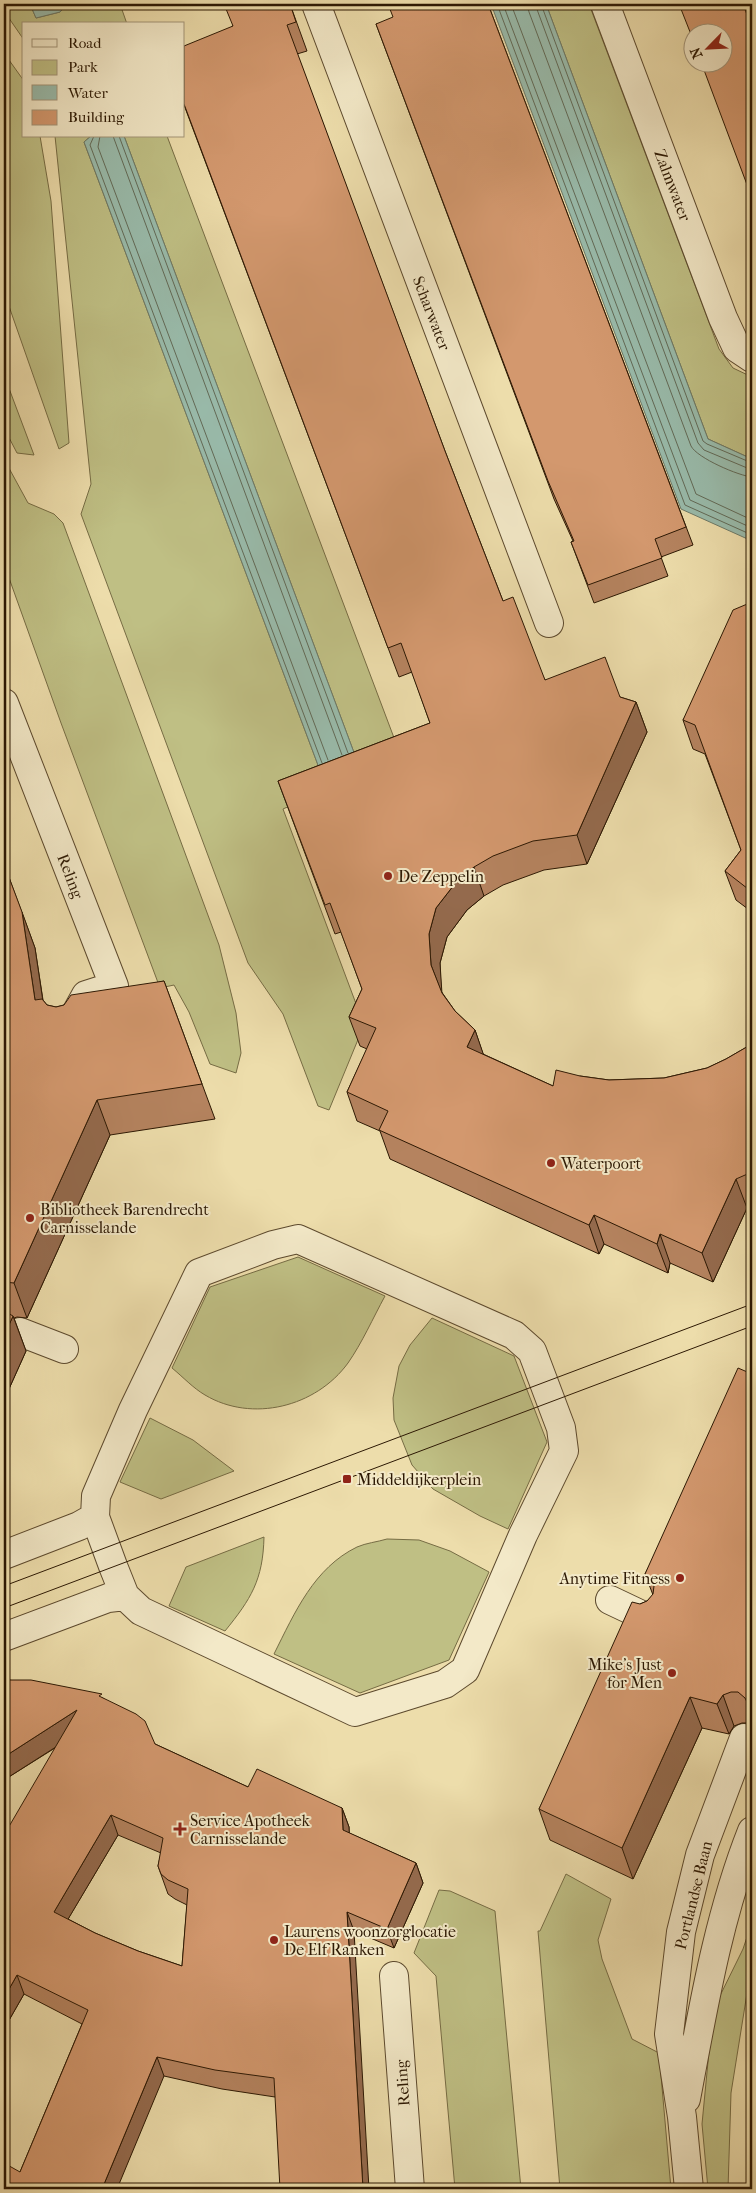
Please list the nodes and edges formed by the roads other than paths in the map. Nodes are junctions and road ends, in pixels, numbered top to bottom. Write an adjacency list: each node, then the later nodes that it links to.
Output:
1 (316, 4): 4 (street, Scharwater)
2 (604, 4): 3 (street, Zalmwater)
3 (752, 358)
4 (549, 623)
5 (4, 703): 6 (street, Reling)
6 (68, 1027)
7 (20, 1332): 8 (street)
8 (64, 1349)
9 (95, 1517): 10 (street); 11 (street); 11 (street)
10 (4, 1555)
11 (125, 1596): 14 (street)
12 (610, 1600): 13 (street)
13 (650, 1620)
14 (4, 1637)
15 (744, 1738): 18 (street, Portlandse Baan)
16 (752, 1831): 18 (street, Portlandse Baan)
17 (394, 1976): 19 (street, Reling)
18 (682, 2117): 20 (street, Portlandse Baan)
19 (410, 2189)
20 (689, 2189)

